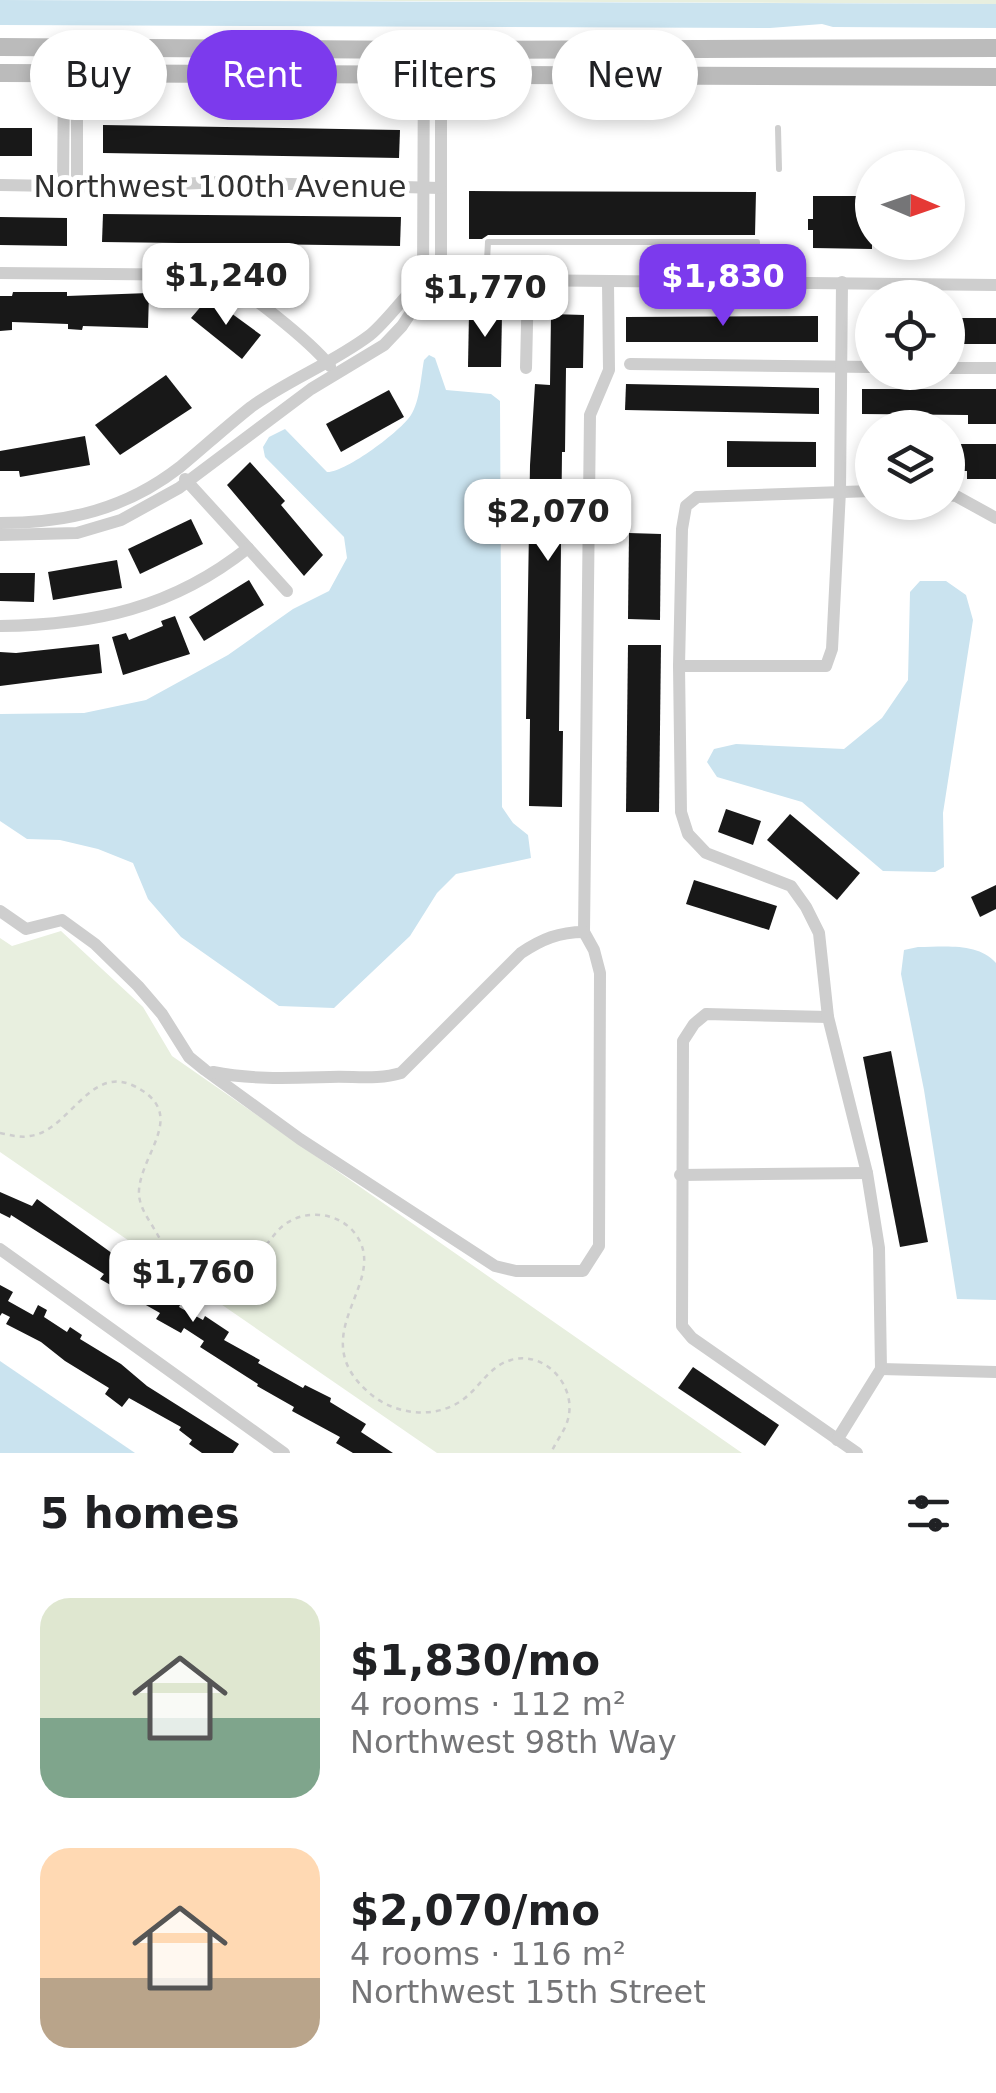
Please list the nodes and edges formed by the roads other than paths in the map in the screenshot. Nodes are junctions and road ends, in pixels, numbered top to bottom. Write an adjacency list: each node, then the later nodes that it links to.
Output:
1 (0, 48): 3 (main road)
2 (996, 48): 4 (main road)
3 (357, 50)
4 (698, 50)
5 (0, 73): 6 (main road)
6 (30, 73)
7 (167, 74): 8 (main road)
8 (357, 75)
9 (698, 76): 10 (main road)
10 (996, 76)
11 (71, 120): 17 (street)
12 (430, 120): 18 (street)
13 (436, 120): 19 (street)
14 (778, 128): 15 (lane)
15 (779, 169)
16 (0, 185): 17 (street, Northwest 100th Avenue)
17 (70, 186): 18 (street, Northwest 100th Avenue)
18 (425, 187): 19 (street, Northwest 100th Avenue); 22 (street)
19 (440, 188): 22 (street)
20 (664, 242): 23 (lane); 26 (lane); 27 (lane)
21 (0, 273): 30 (street)
22 (432, 279): 23 (street); 30 (street); 37 (street)
23 (486, 280): 24 (street)
24 (528, 281): 25 (street); 34 (street)
25 (608, 282): 26 (street); 51 (street)
26 (666, 282): 27 (street)
27 (756, 282): 28 (street)
28 (842, 282): 29 (street); 32 (street)
29 (996, 284)
30 (326, 361): 37 (street); 38 (street)
31 (630, 364): 32 (street)
32 (840, 366): 33 (street); 40 (street)
33 (855, 366)
34 (526, 368)
35 (965, 368): 36 (street)
36 (996, 368)
37 (336, 374): 39 (street)
38 (176, 470): 39 (street); 44 (street)
39 (187, 482): 45 (street); 46 (street)
40 (840, 491): 41 (street); 49 (street); 49 (street)
41 (855, 491)
42 (965, 502): 43 (street)
43 (996, 518)
44 (0, 523)
45 (0, 535)
46 (248, 548): 47 (street); 48 (street)
47 (287, 591)
48 (0, 626)
49 (679, 666): 52 (street)
50 (0, 911): 53 (street)
51 (584, 932): 53 (street); 53 (street)
52 (828, 1017): 54 (street); 55 (street)
53 (205, 1070)
54 (868, 1173): 55 (street); 57 (street)
55 (680, 1175): 59 (street)
56 (0, 1249): 60 (street)
57 (880, 1370): 58 (street); 59 (street)
58 (996, 1372)
59 (837, 1440): 61 (street)
60 (284, 1453)
61 (857, 1453)

